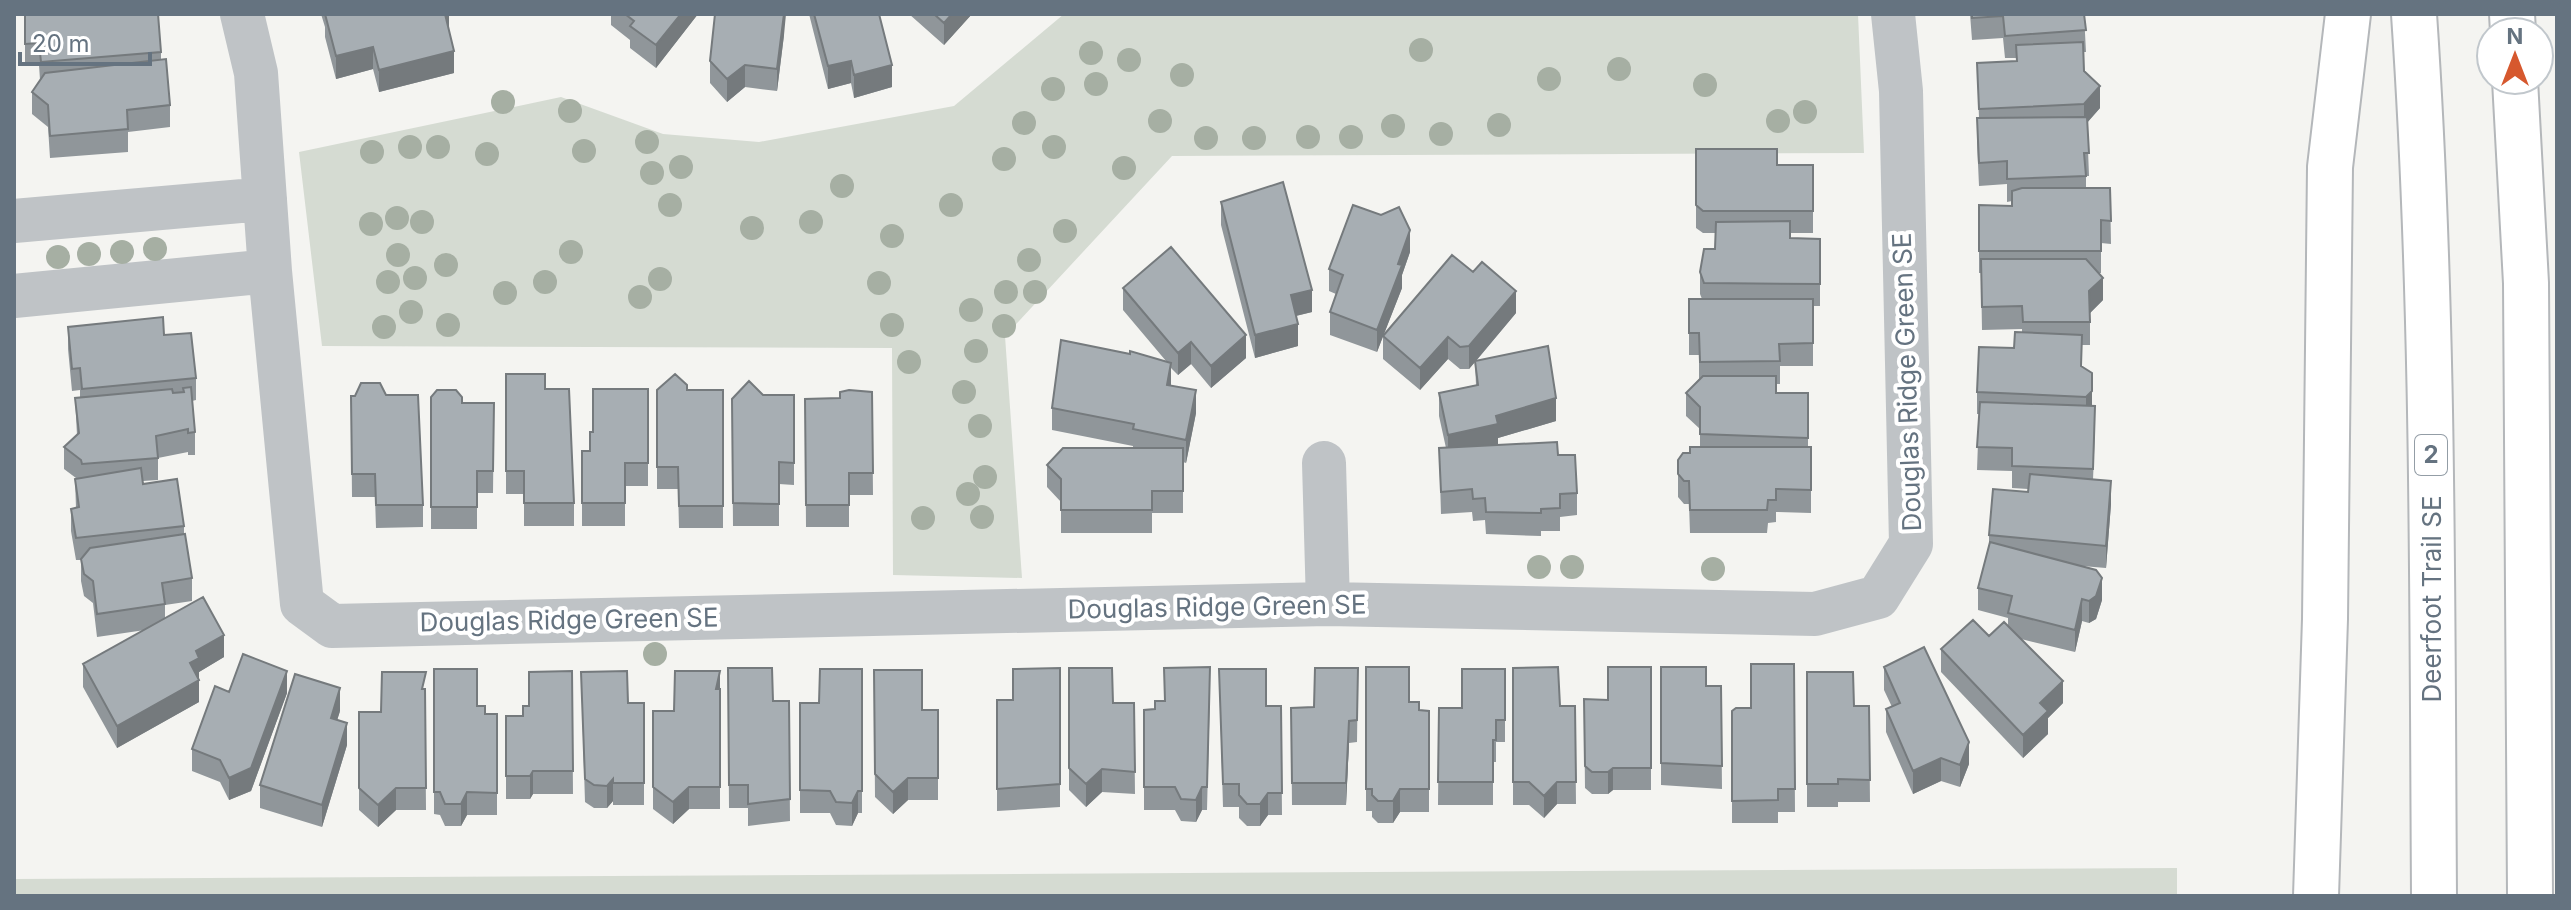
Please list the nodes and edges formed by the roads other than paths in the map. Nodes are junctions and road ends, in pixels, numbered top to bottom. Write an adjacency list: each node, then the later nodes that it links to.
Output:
1 (242, 14): 6 (street, Douglas Ridge Green SE)
2 (1893, 14): 11 (street, Douglas Ridge Green SE)
3 (2348, 14): 12 (highway)
4 (2414, 14): 13 (highway, Deerfoot Trail SE / 2)
5 (2516, 96): 14 (highway)
6 (265, 199): 7 (street); 8 (street, Douglas Ridge Green SE)
7 (14, 221)
8 (270, 271): 9 (street); 11 (street, Douglas Ridge Green SE)
9 (14, 296)
10 (1324, 463): 11 (street)
11 (1328, 604)
12 (2316, 896)
13 (2434, 896)
14 (2530, 896)

